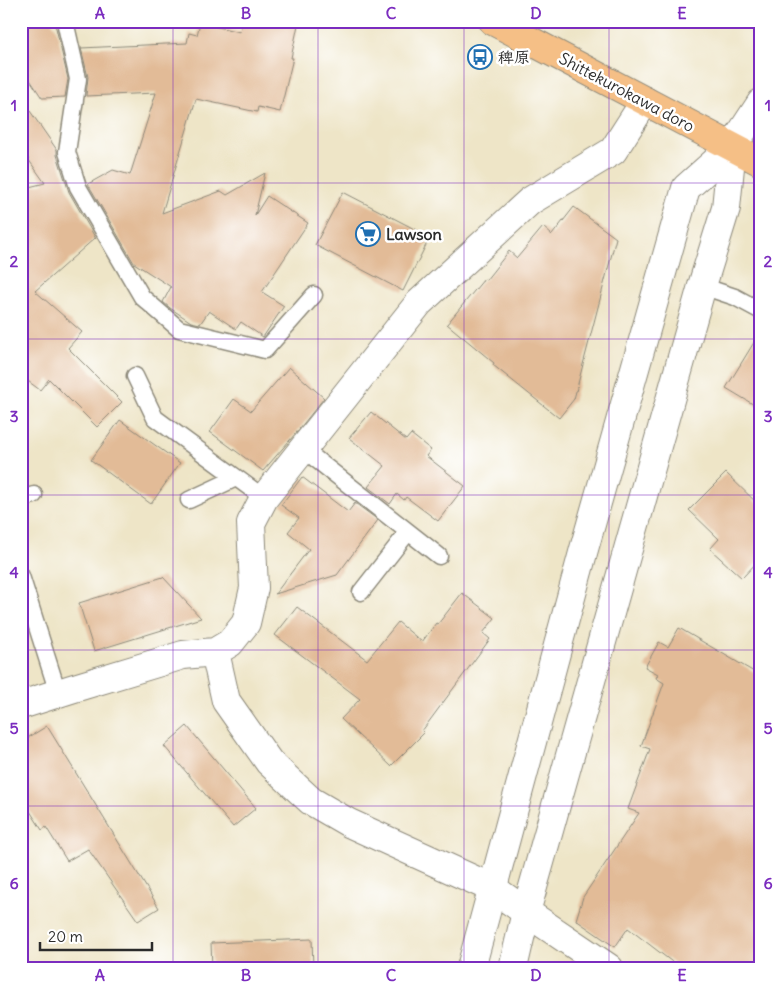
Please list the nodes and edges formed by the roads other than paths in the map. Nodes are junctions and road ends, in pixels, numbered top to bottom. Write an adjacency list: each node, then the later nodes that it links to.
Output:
1 (66, 21): 8 (lane)
2 (493, 21): 3 (main road, Shittekurokawa doro)
3 (644, 101): 5 (main road, Shittekurokawa doro); 11 (street)
4 (761, 103): 5 (street)
5 (732, 147): 6 (main road, Shittekurokawa doro); 7 (street); 22 (street)
6 (761, 162)
7 (702, 286): 9 (lane); 23 (street)
8 (314, 295)
9 (761, 311)
10 (135, 376): 12 (lane)
11 (303, 449): 13 (street); 15 (lane)
12 (236, 478): 13 (lane); 14 (lane)
13 (264, 498): 19 (street)
14 (189, 500)
15 (408, 532): 16 (lane); 18 (lane)
16 (439, 556)
17 (21, 576): 20 (lane)
18 (362, 592)
19 (215, 652): 20 (street); 22 (street)
20 (58, 693): 21 (street)
21 (21, 705)
22 (492, 888): 23 (street); 24 (street)
23 (526, 912): 25 (street); 26 (street)
24 (471, 968)
25 (513, 968)
26 (608, 968)

